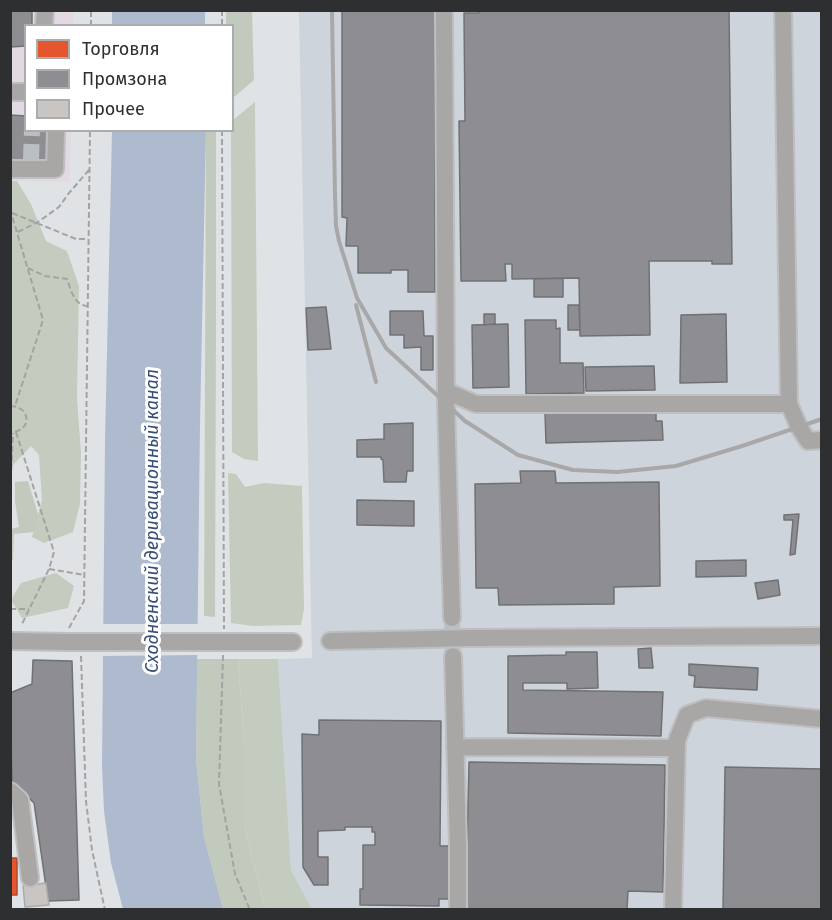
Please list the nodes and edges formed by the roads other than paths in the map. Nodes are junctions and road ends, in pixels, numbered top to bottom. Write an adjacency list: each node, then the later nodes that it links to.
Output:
1 (444, 10): 5 (lane)
2 (783, 10): 6 (lane)
3 (56, 132): 4 (lane)
4 (10, 169)
5 (446, 391): 6 (lane); 8 (lane)
6 (789, 404): 7 (lane)
7 (822, 440)
8 (452, 618)
9 (822, 636): 10 (lane, bridge)
10 (330, 641)
11 (293, 642): 12 (lane)
12 (13, 644)
13 (453, 656): 15 (lane)
14 (822, 719): 16 (lane)
15 (455, 747): 16 (lane); 20 (lane)
16 (677, 748): 21 (lane)
17 (10, 791): 18 (lane)
18 (18, 842): 19 (lane)
19 (30, 878)
20 (458, 909)
21 (673, 909)

